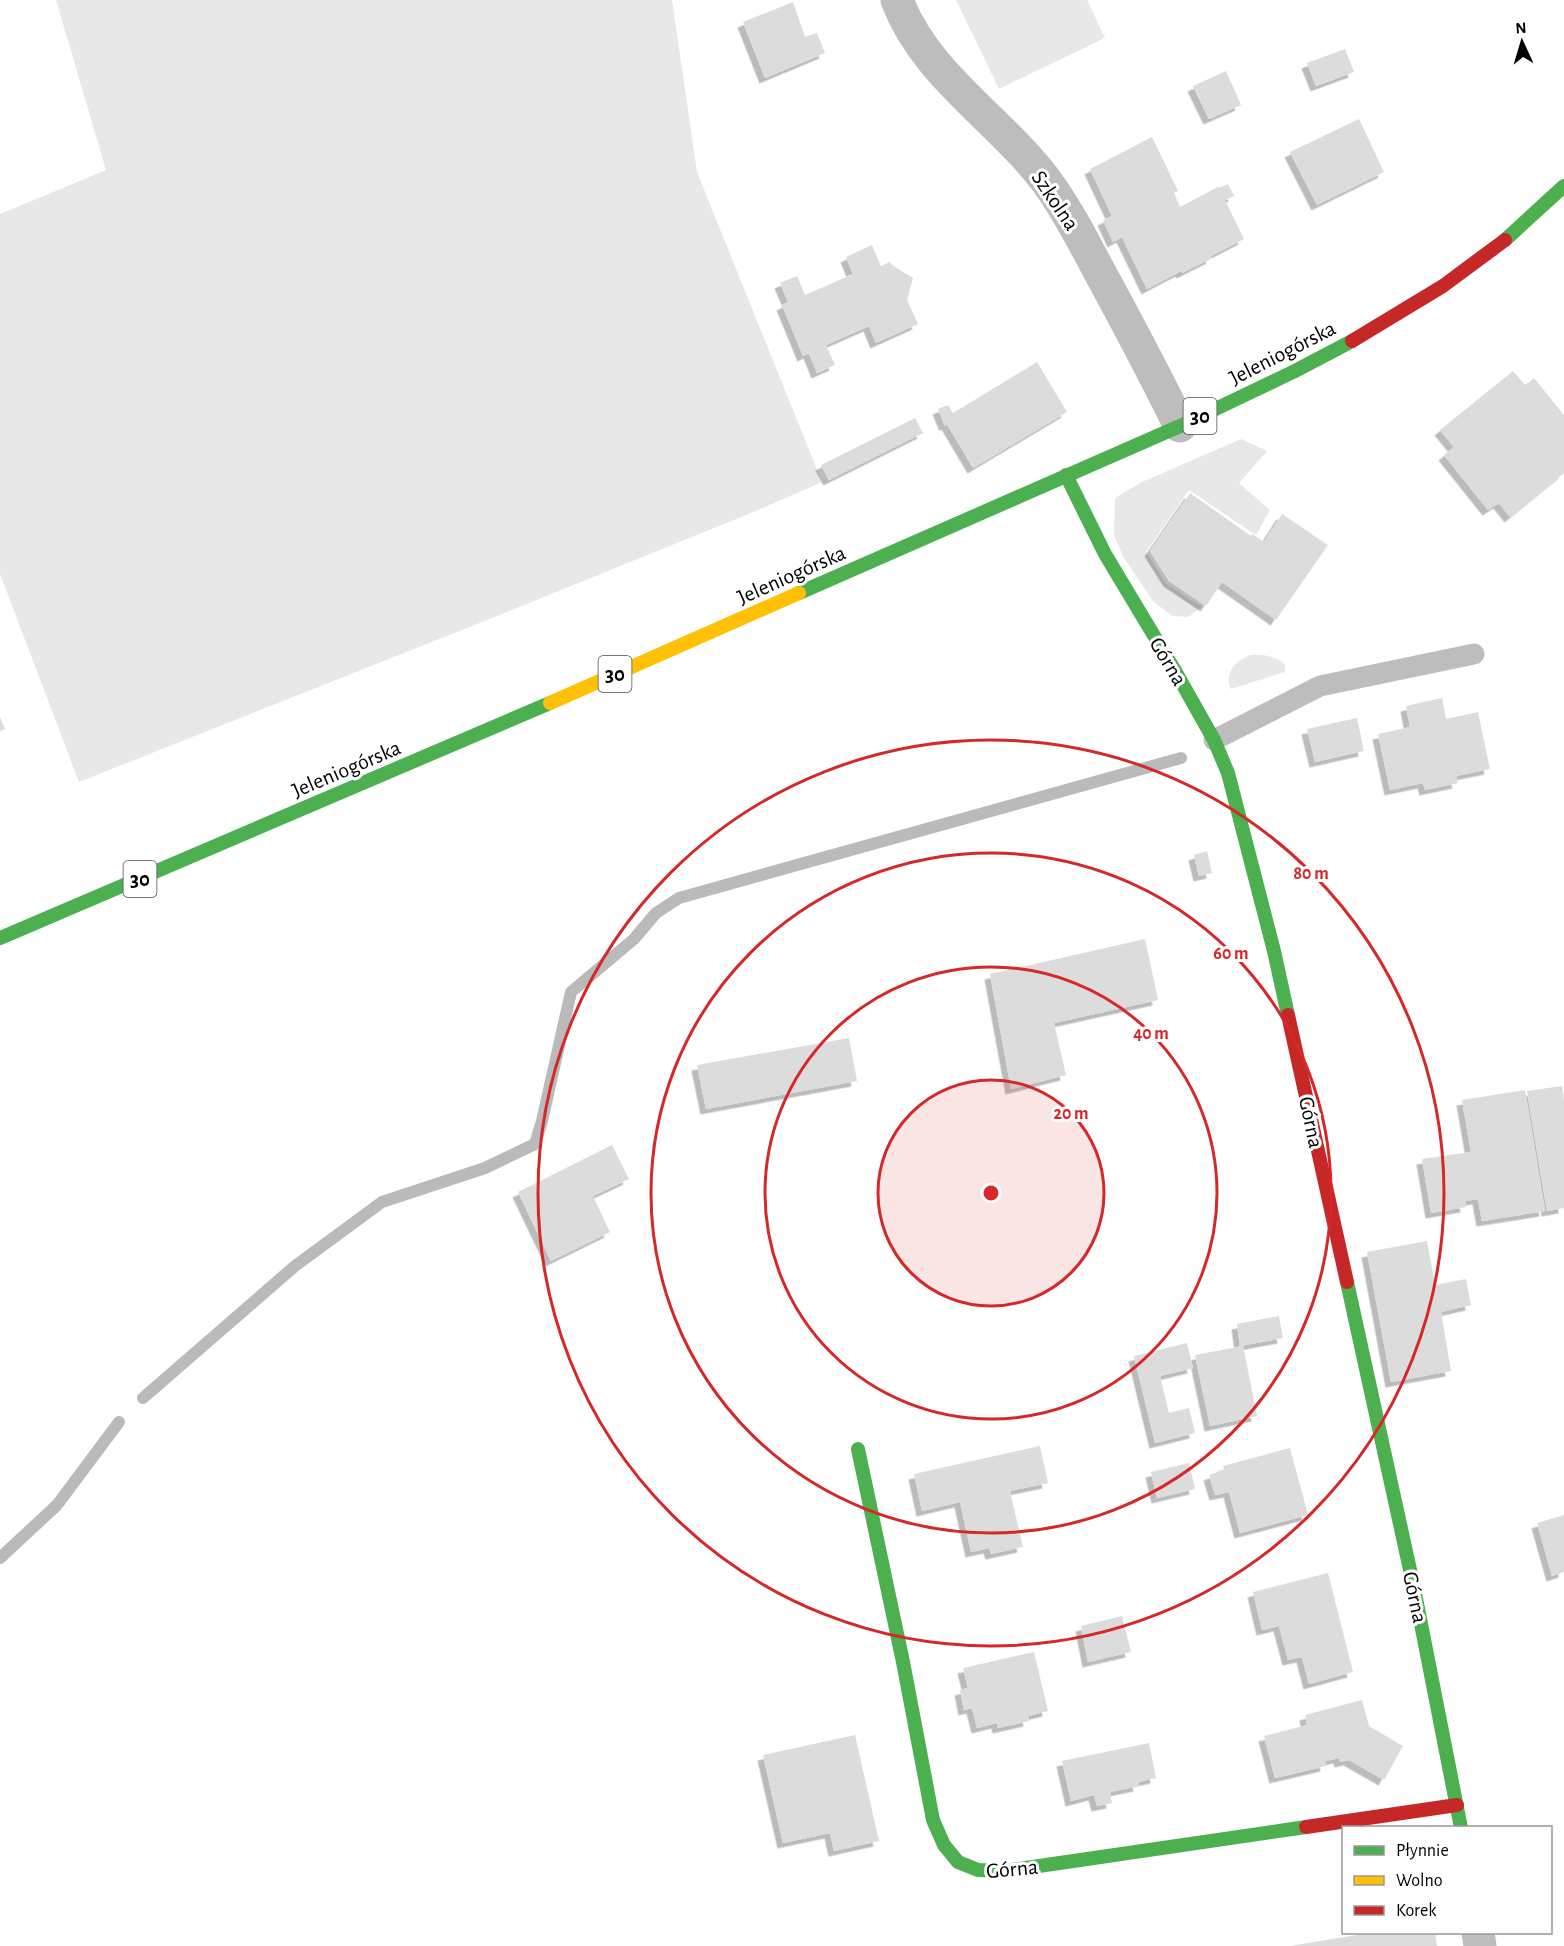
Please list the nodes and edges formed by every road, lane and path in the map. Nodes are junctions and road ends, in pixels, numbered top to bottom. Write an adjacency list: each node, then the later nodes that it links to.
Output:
1 (897, 0): 3 (street, Szkolna)
2 (1564, 186): 3 (street, Jeleniogórska / 30)
3 (1180, 426): 4 (street, Jeleniogórska / 30)
4 (1066, 475): 6 (street, Górna); 7 (street, Jeleniogórska / 30)
5 (1474, 654): 6 (lane)
6 (1214, 740): 9 (street, Górna)
7 (0, 938)
8 (858, 1449): 9 (street, Górna)
9 (1457, 1804): 10 (street, Górna)
10 (1461, 1826)

